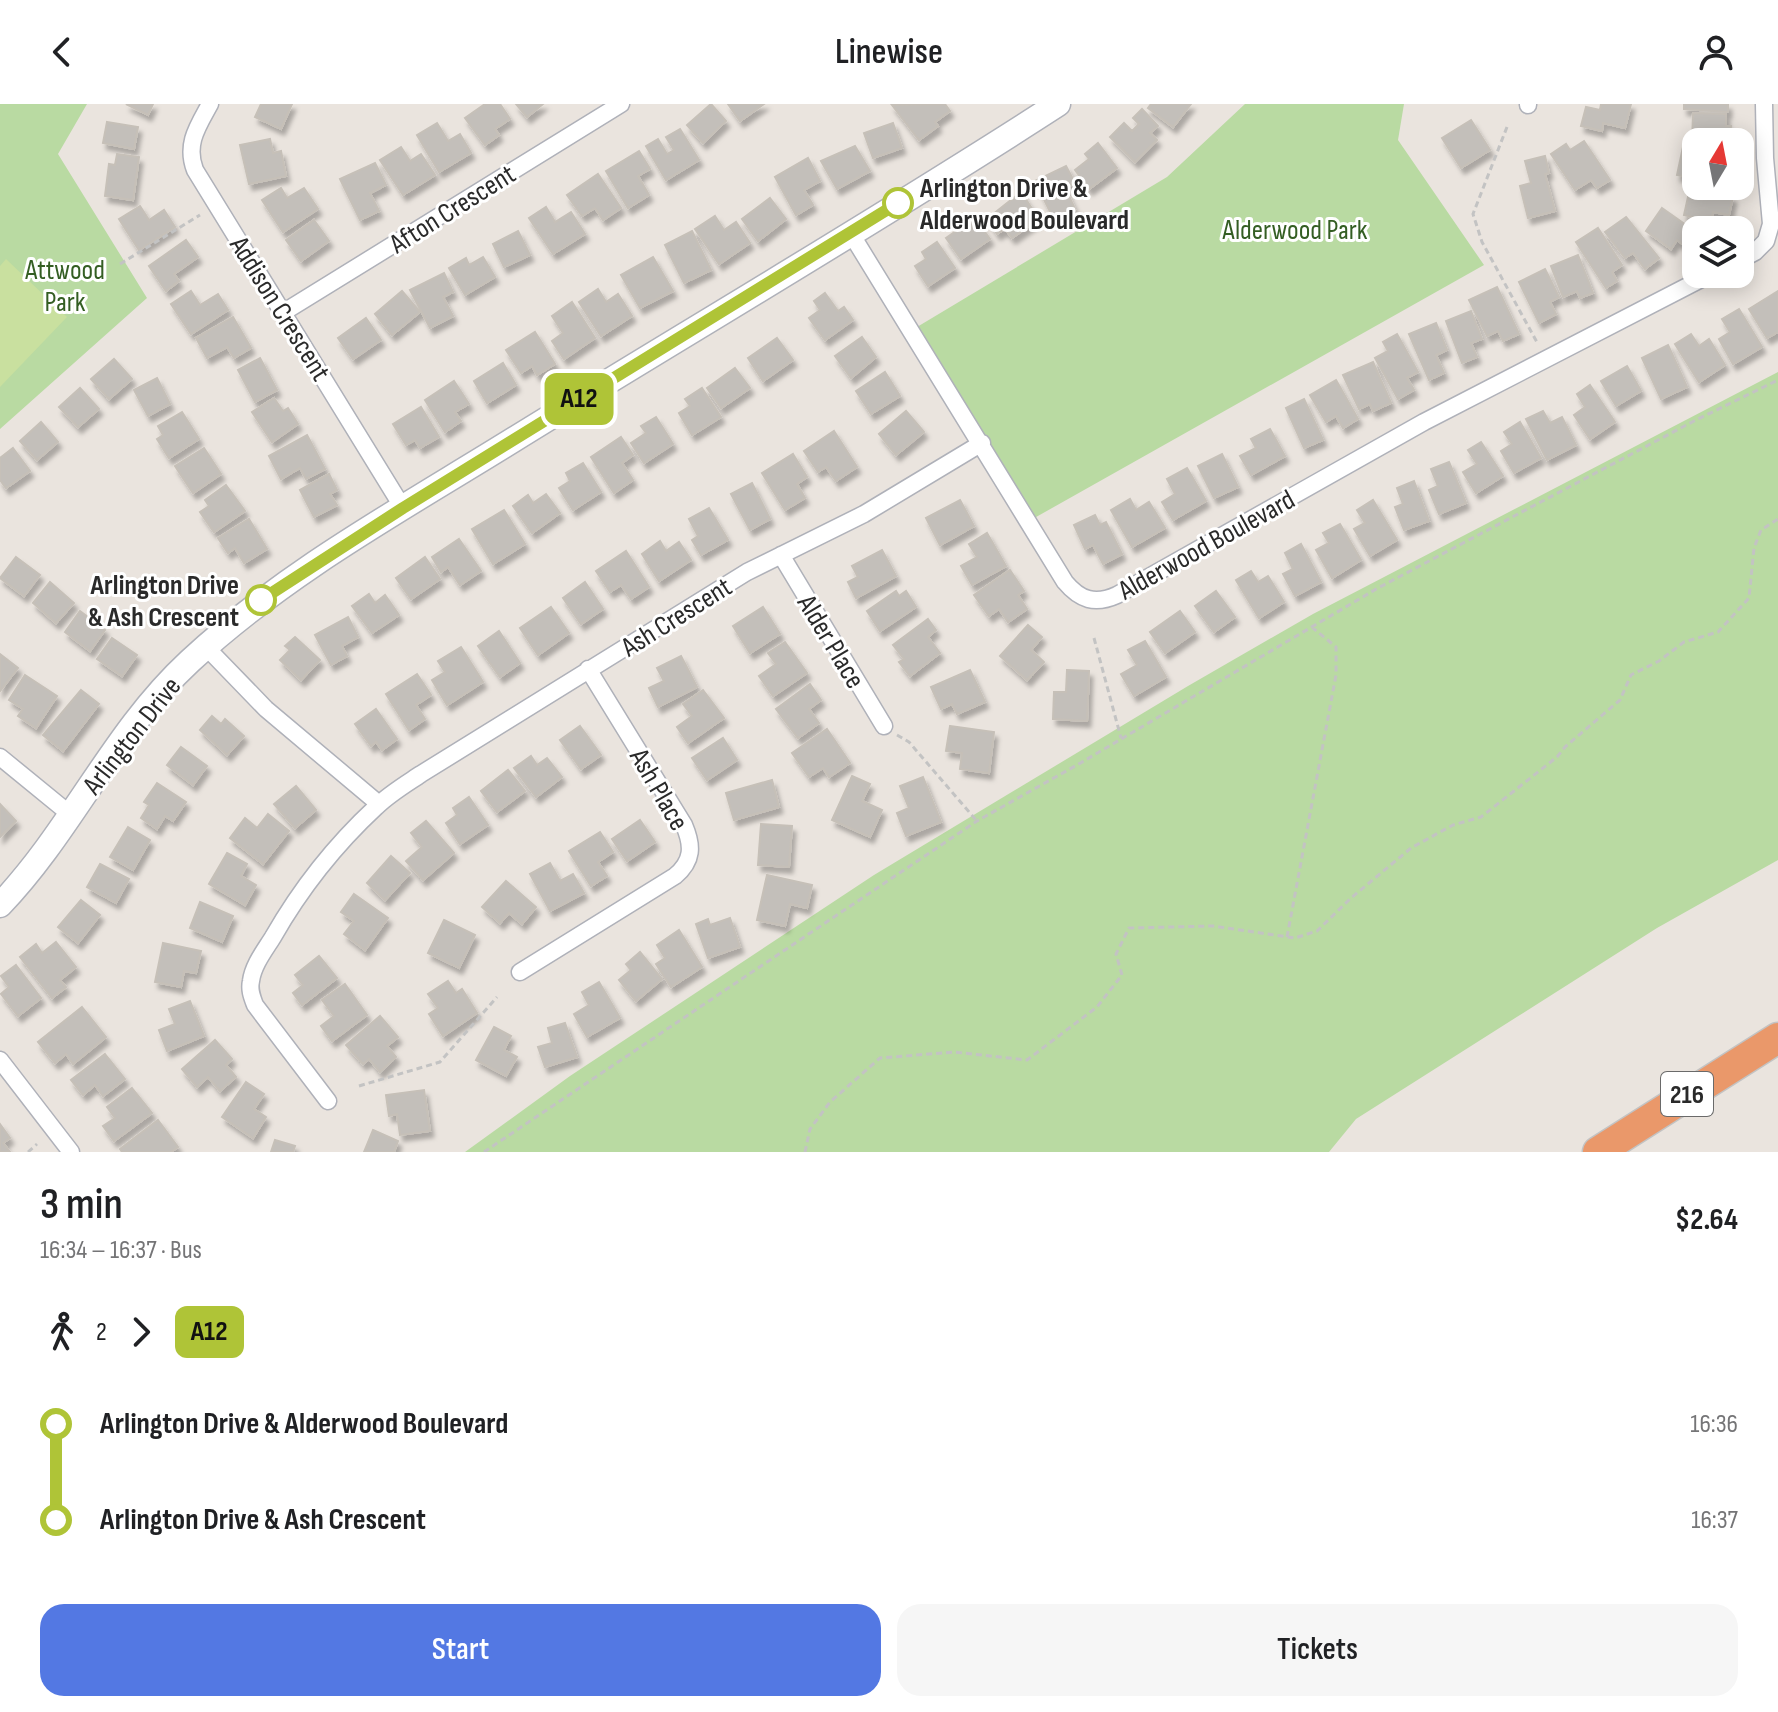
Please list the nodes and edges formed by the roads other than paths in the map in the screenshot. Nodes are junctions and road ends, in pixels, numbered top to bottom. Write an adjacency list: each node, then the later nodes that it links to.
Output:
1 (210, 104): 8 (street, Addison Crescent)
2 (621, 104): 8 (street, Afton Crescent)
3 (1058, 104): 5 (street, Arlington Drive)
4 (1764, 104): 6 (street)
5 (850, 232): 9 (street, Alderwood Boulevard); 10 (street, Arlington Drive)
6 (1754, 253)
7 (1684, 288): 9 (street, Alderwood Boulevard)
8 (284, 312): 10 (street, Addison Crescent)
9 (982, 443): 11 (street, Ash Crescent)
10 (403, 508): 12 (street, Arlington Drive)
11 (781, 555): 13 (street, Ash Crescent); 14 (street, Alder Place)
12 (206, 647): 16 (street); 17 (street, Arlington Drive)
13 (588, 669): 16 (street, Ash Crescent); 19 (street, Ash Place)
14 (884, 726)
15 (0, 757): 17 (street)
16 (379, 804): 22 (street, Ash Crescent)
17 (71, 815): 18 (street, Arlington Drive)
18 (0, 905)
19 (520, 972)
20 (1778, 1038): 24 (highway, 216)
21 (0, 1060): 23 (street)
22 (328, 1101)
23 (71, 1152)
24 (1598, 1152)

